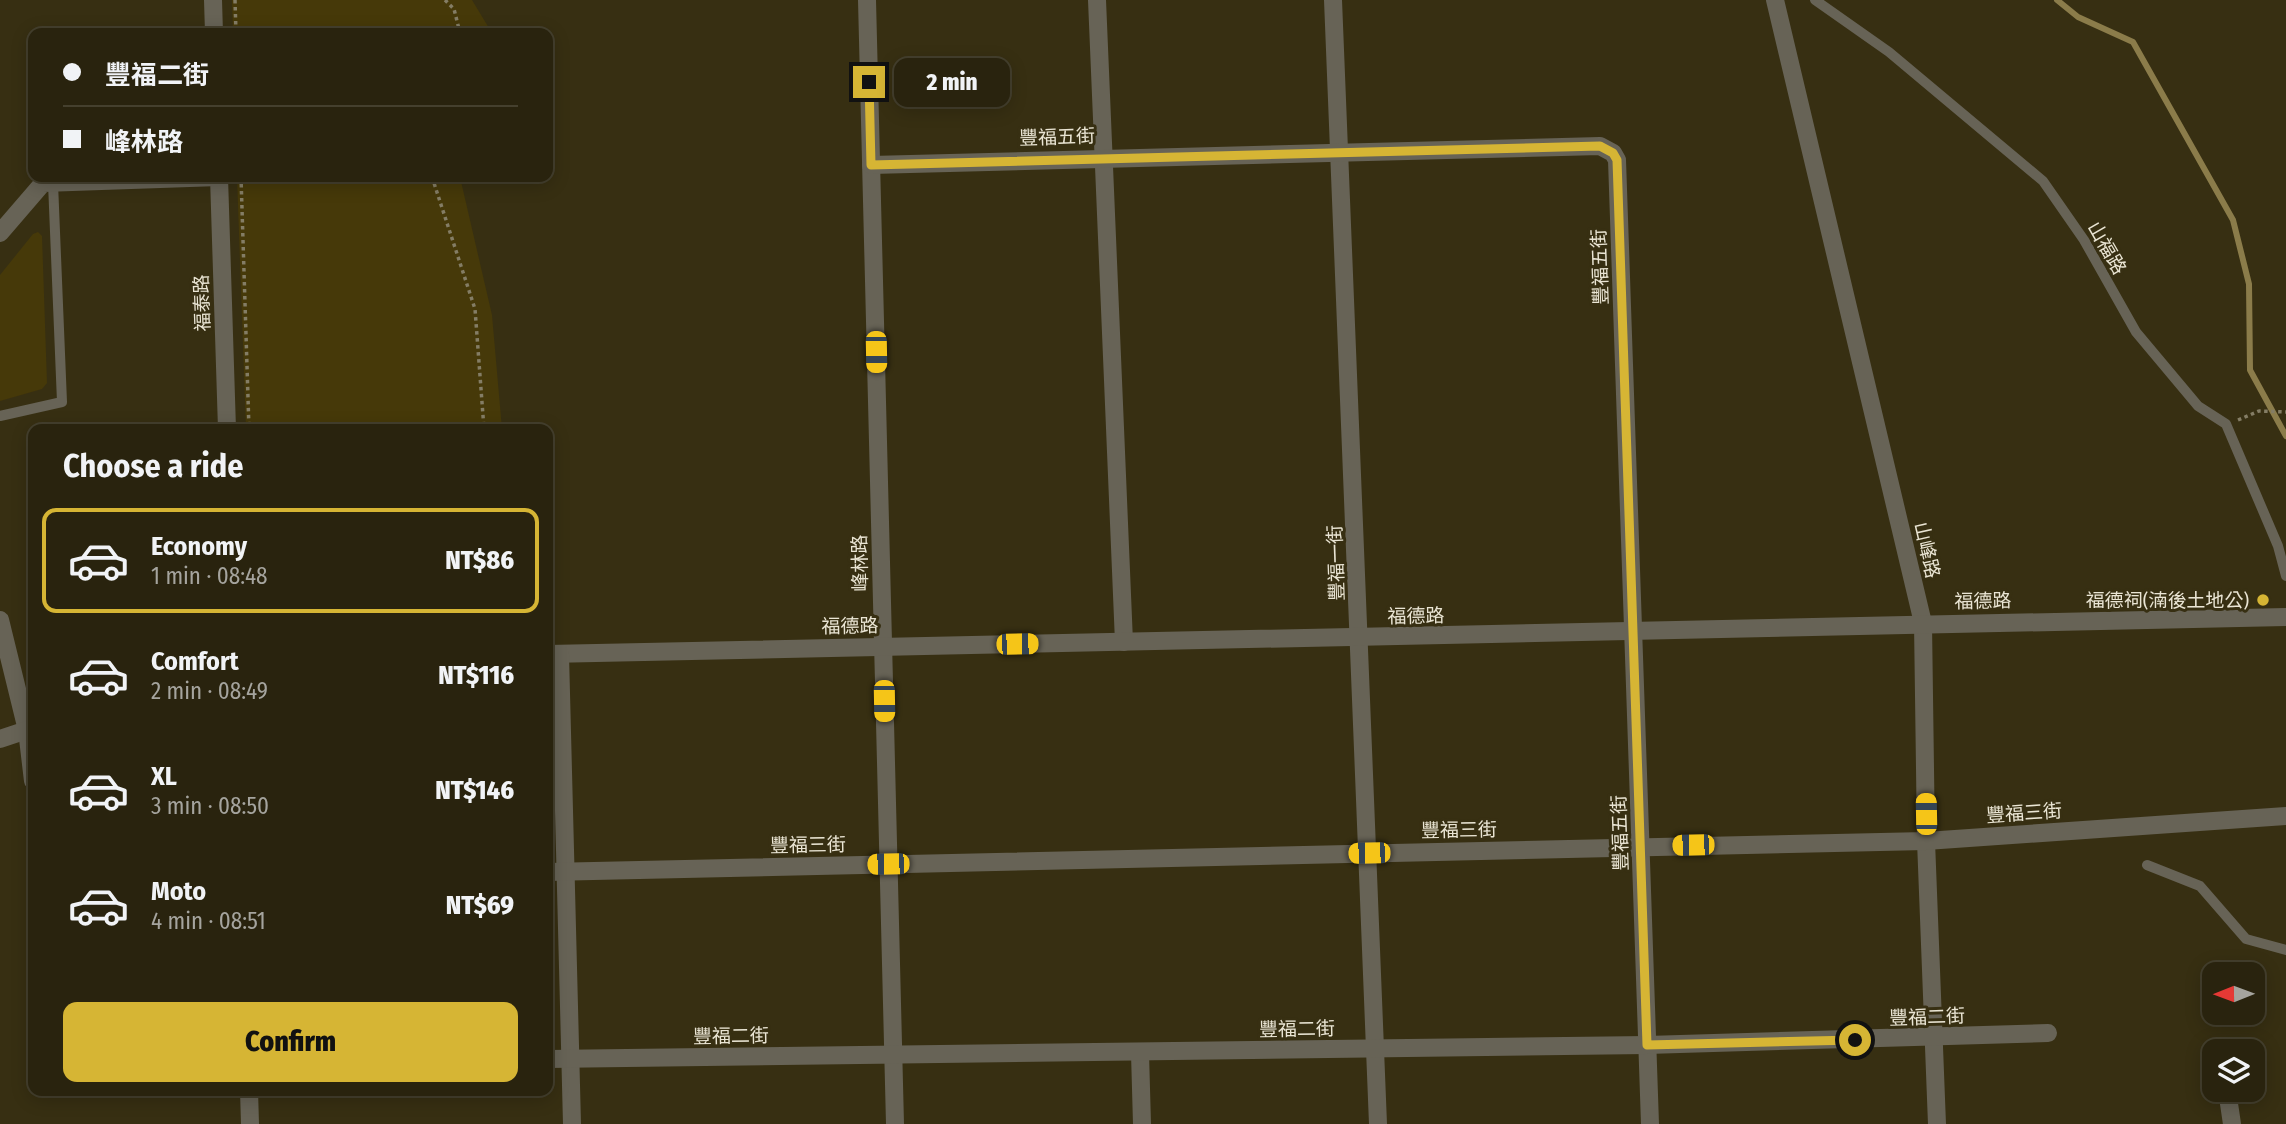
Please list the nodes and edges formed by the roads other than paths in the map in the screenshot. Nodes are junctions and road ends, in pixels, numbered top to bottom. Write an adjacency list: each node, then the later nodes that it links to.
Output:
1 (213, 0): 7 (street)
2 (867, 0): 10 (street, 峰林路)
3 (1097, 0): 9 (street)
4 (1333, 0): 8 (street, 豐福一街)
5 (1775, 0): 20 (street, 山峰路)
6 (1815, 0): 17 (lane, 山福路)
7 (214, 28)
8 (1340, 151): 9 (street, 豐福五街); 21 (street, 豐福五街); 22 (street, 豐福一街)
9 (1104, 157): 10 (street, 豐福五街); 23 (street)
10 (871, 165): 24 (street, 峰林路)
11 (81, 182): 13 (street)
12 (219, 182): 16 (street, 福泰路)
13 (53, 183): 14 (street); 15 (lane)
14 (0, 233)
15 (0, 416)
16 (227, 424)
17 (2286, 576)
18 (2286, 617): 20 (street, 福德路)
19 (0, 620): 26 (street)
20 (1923, 623): 21 (street, 福德路); 30 (street, 山峰路)
21 (1635, 632): 22 (street, 福德路); 31 (street, 豐福五街)
22 (1361, 639): 23 (street, 福德路); 32 (street, 豐福一街)
23 (1124, 642): 24 (street, 福德路)
24 (883, 647): 25 (street, 福德路); 33 (street, 峰林路)
25 (554, 654): 35 (street)
26 (28, 722)
27 (28, 730): 28 (street)
28 (0, 739)
29 (2286, 816): 30 (street, 豐福三街)
30 (1926, 841): 31 (street, 豐福三街); 38 (street, 山峰路)
31 (1641, 846): 32 (street, 豐福三街); 39 (street, 豐福五街)
32 (1369, 853): 33 (street, 豐福三街); 40 (street, 豐福一街)
33 (888, 864): 35 (street, 豐福三街); 42 (street, 峰林路)
34 (2147, 865): 36 (lane)
35 (557, 872): 44 (street)
36 (2286, 950)
37 (2048, 1033): 38 (street, 豐福二街)
38 (1933, 1038): 39 (street, 豐福二街); 53 (street, 山峰路)
39 (1647, 1045): 40 (street, 豐福二街); 52 (street, 豐福五街)
40 (1375, 1048): 41 (street, 豐福二街); 51 (street, 豐福一街)
41 (1140, 1053): 42 (street, 豐福二街); 50 (street)
42 (894, 1055): 44 (street, 豐福二街); 49 (street, 峰林路)
43 (553, 1059): 44 (street, 豐福二街)
44 (571, 1059): 48 (street)
45 (249, 1096): 47 (street)
46 (2229, 1102): 54 (street)
47 (250, 1124)
48 (572, 1124)
49 (895, 1124)
50 (1142, 1124)
51 (1378, 1124)
52 (1650, 1124)
53 (1937, 1124)
54 (2232, 1124)

